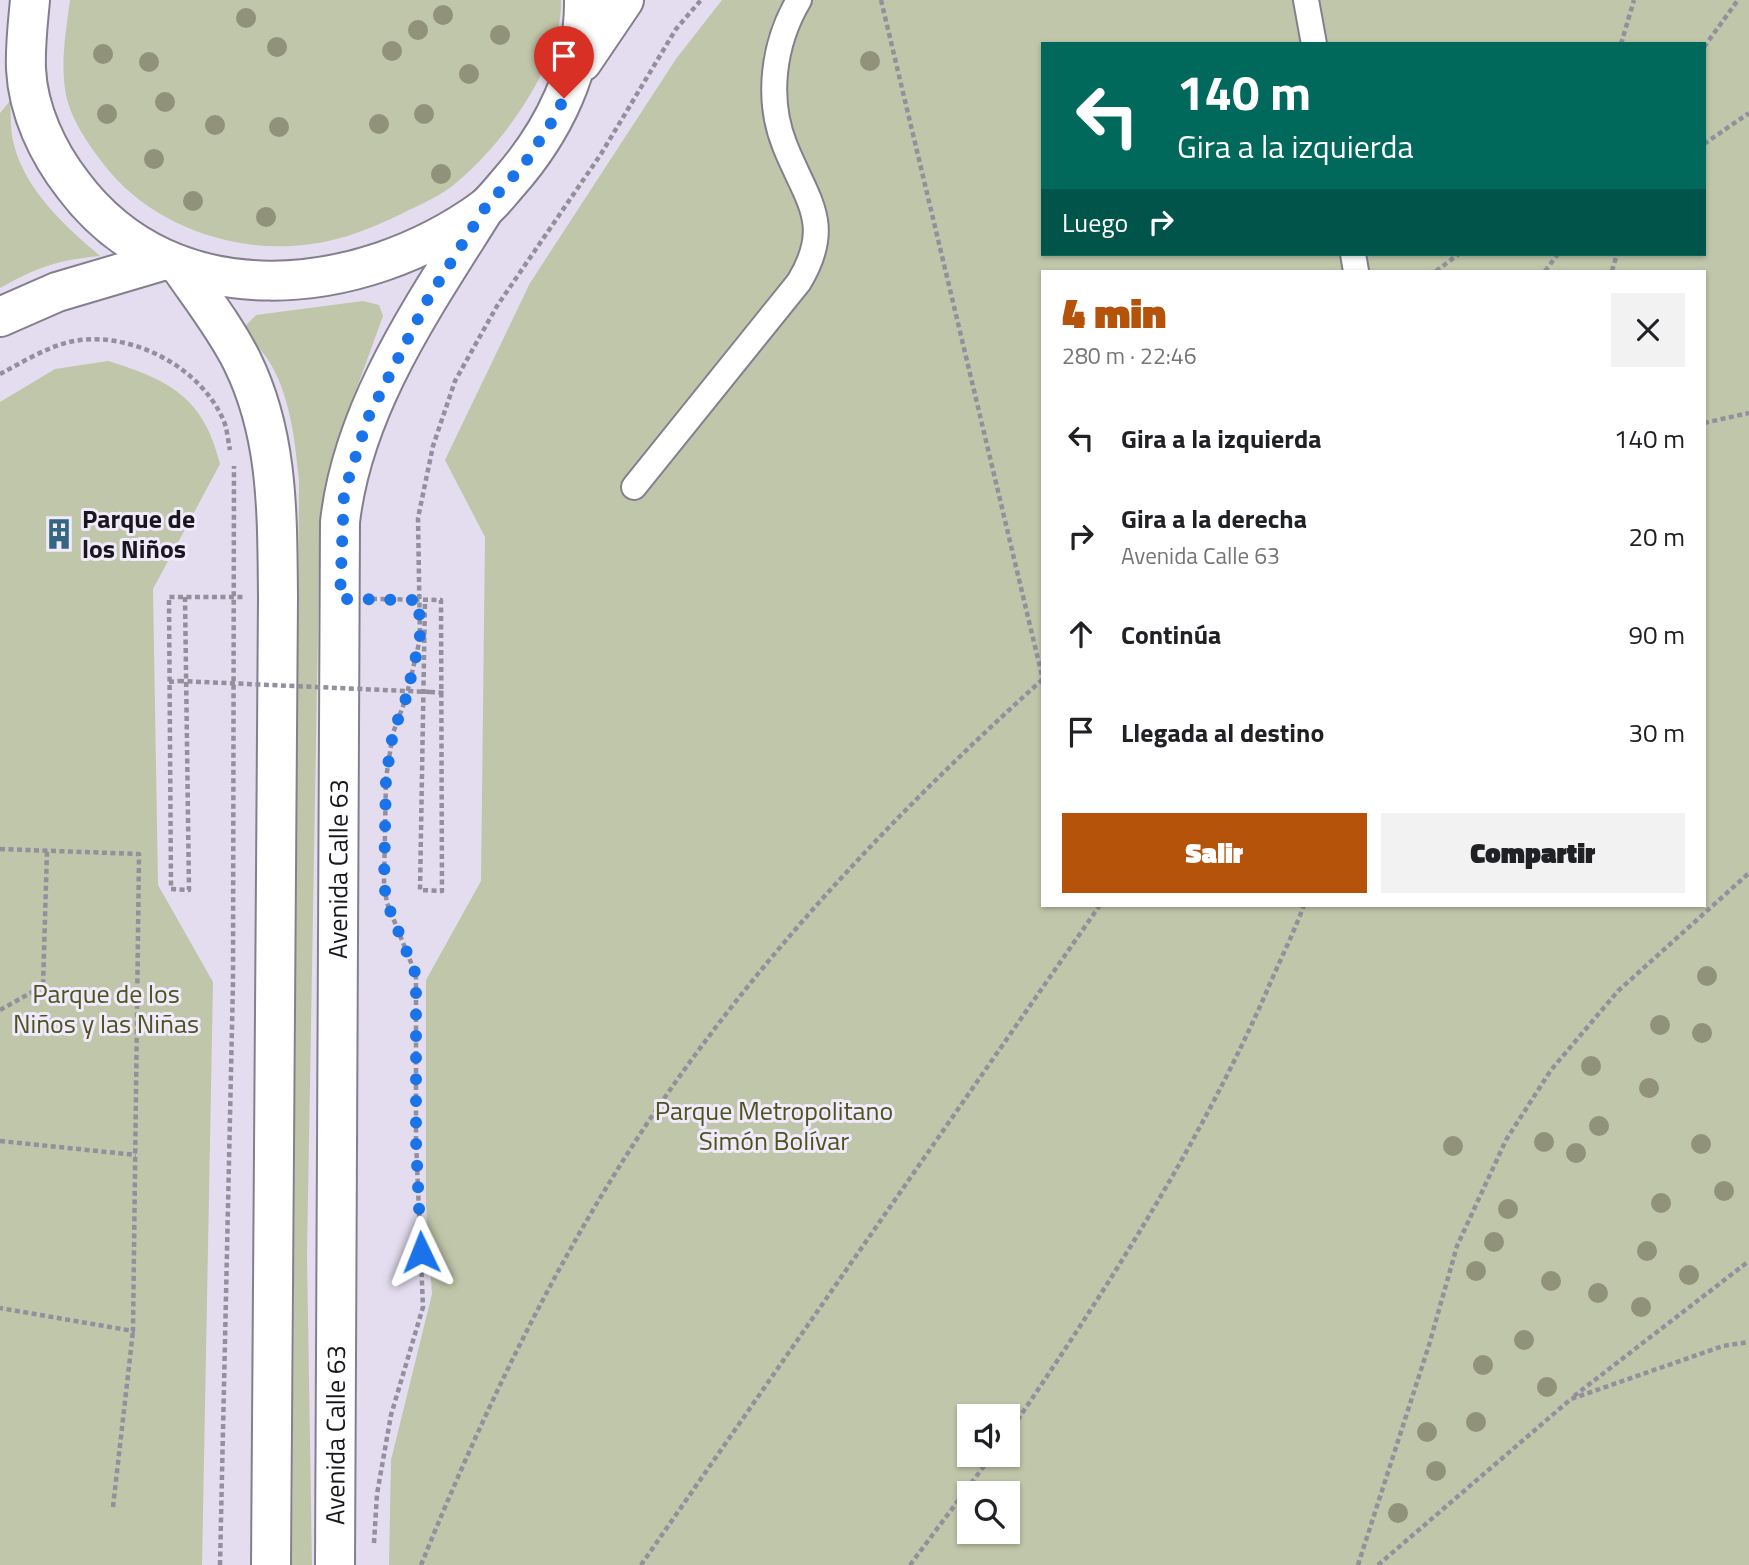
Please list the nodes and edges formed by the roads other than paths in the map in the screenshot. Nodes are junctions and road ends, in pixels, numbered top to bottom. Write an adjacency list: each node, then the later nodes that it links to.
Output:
1 (30, 0): 7 (main road); 10 (main road)
2 (584, 0): 8 (main road)
3 (624, 0): 8 (main road)
4 (799, 0): 12 (street)
5 (1306, 0): 6 (street)
6 (1314, 42)
7 (0, 46)
8 (572, 79): 9 (main road)
9 (485, 208): 10 (main road); 14 (main road, Avenida Calle 63)
10 (173, 263): 11 (main road); 13 (main road)
11 (0, 317)
12 (634, 487)
13 (271, 1565)
14 (335, 1565)

